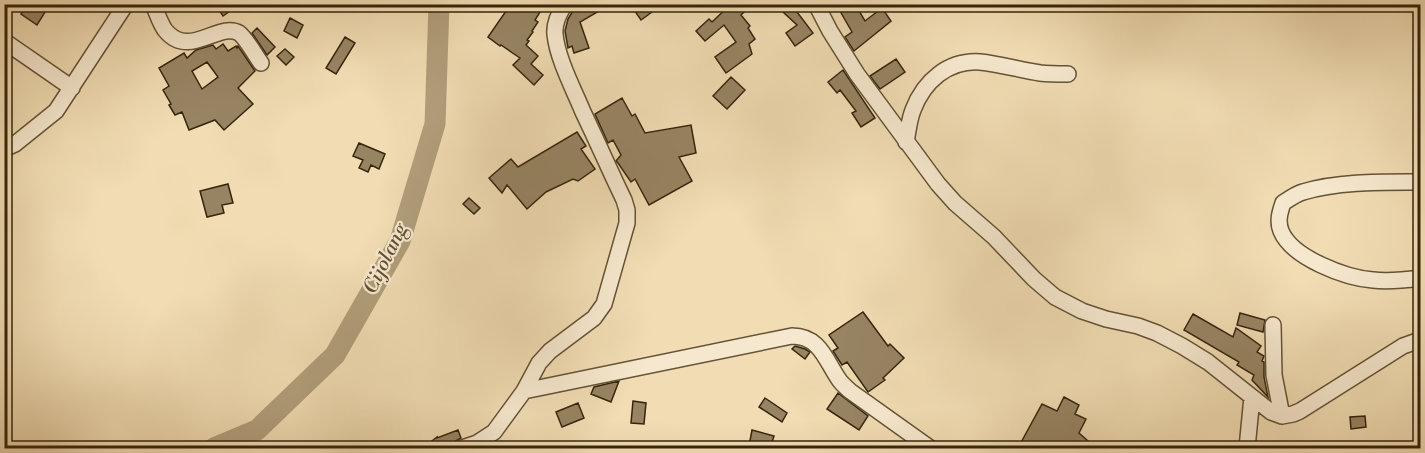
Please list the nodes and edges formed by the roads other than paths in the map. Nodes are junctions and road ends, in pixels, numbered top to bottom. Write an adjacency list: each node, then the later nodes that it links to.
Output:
1 (126, 4): 8 (street)
2 (153, 4): 6 (street)
3 (565, 4): 15 (street)
4 (816, 4): 9 (street)
5 (4, 41): 8 (street)
6 (261, 63)
7 (1068, 74): 9 (street)
8 (72, 88): 10 (street)
9 (906, 142): 16 (street)
10 (4, 149)
11 (1420, 182): 12 (street)
12 (1420, 278)
13 (1273, 325): 17 (street)
14 (1420, 340): 17 (street)
15 (524, 391): 18 (street); 19 (street)
16 (1252, 398): 17 (street); 20 (street)
17 (1282, 416)
18 (462, 448)
19 (930, 448)
20 (1247, 448)

